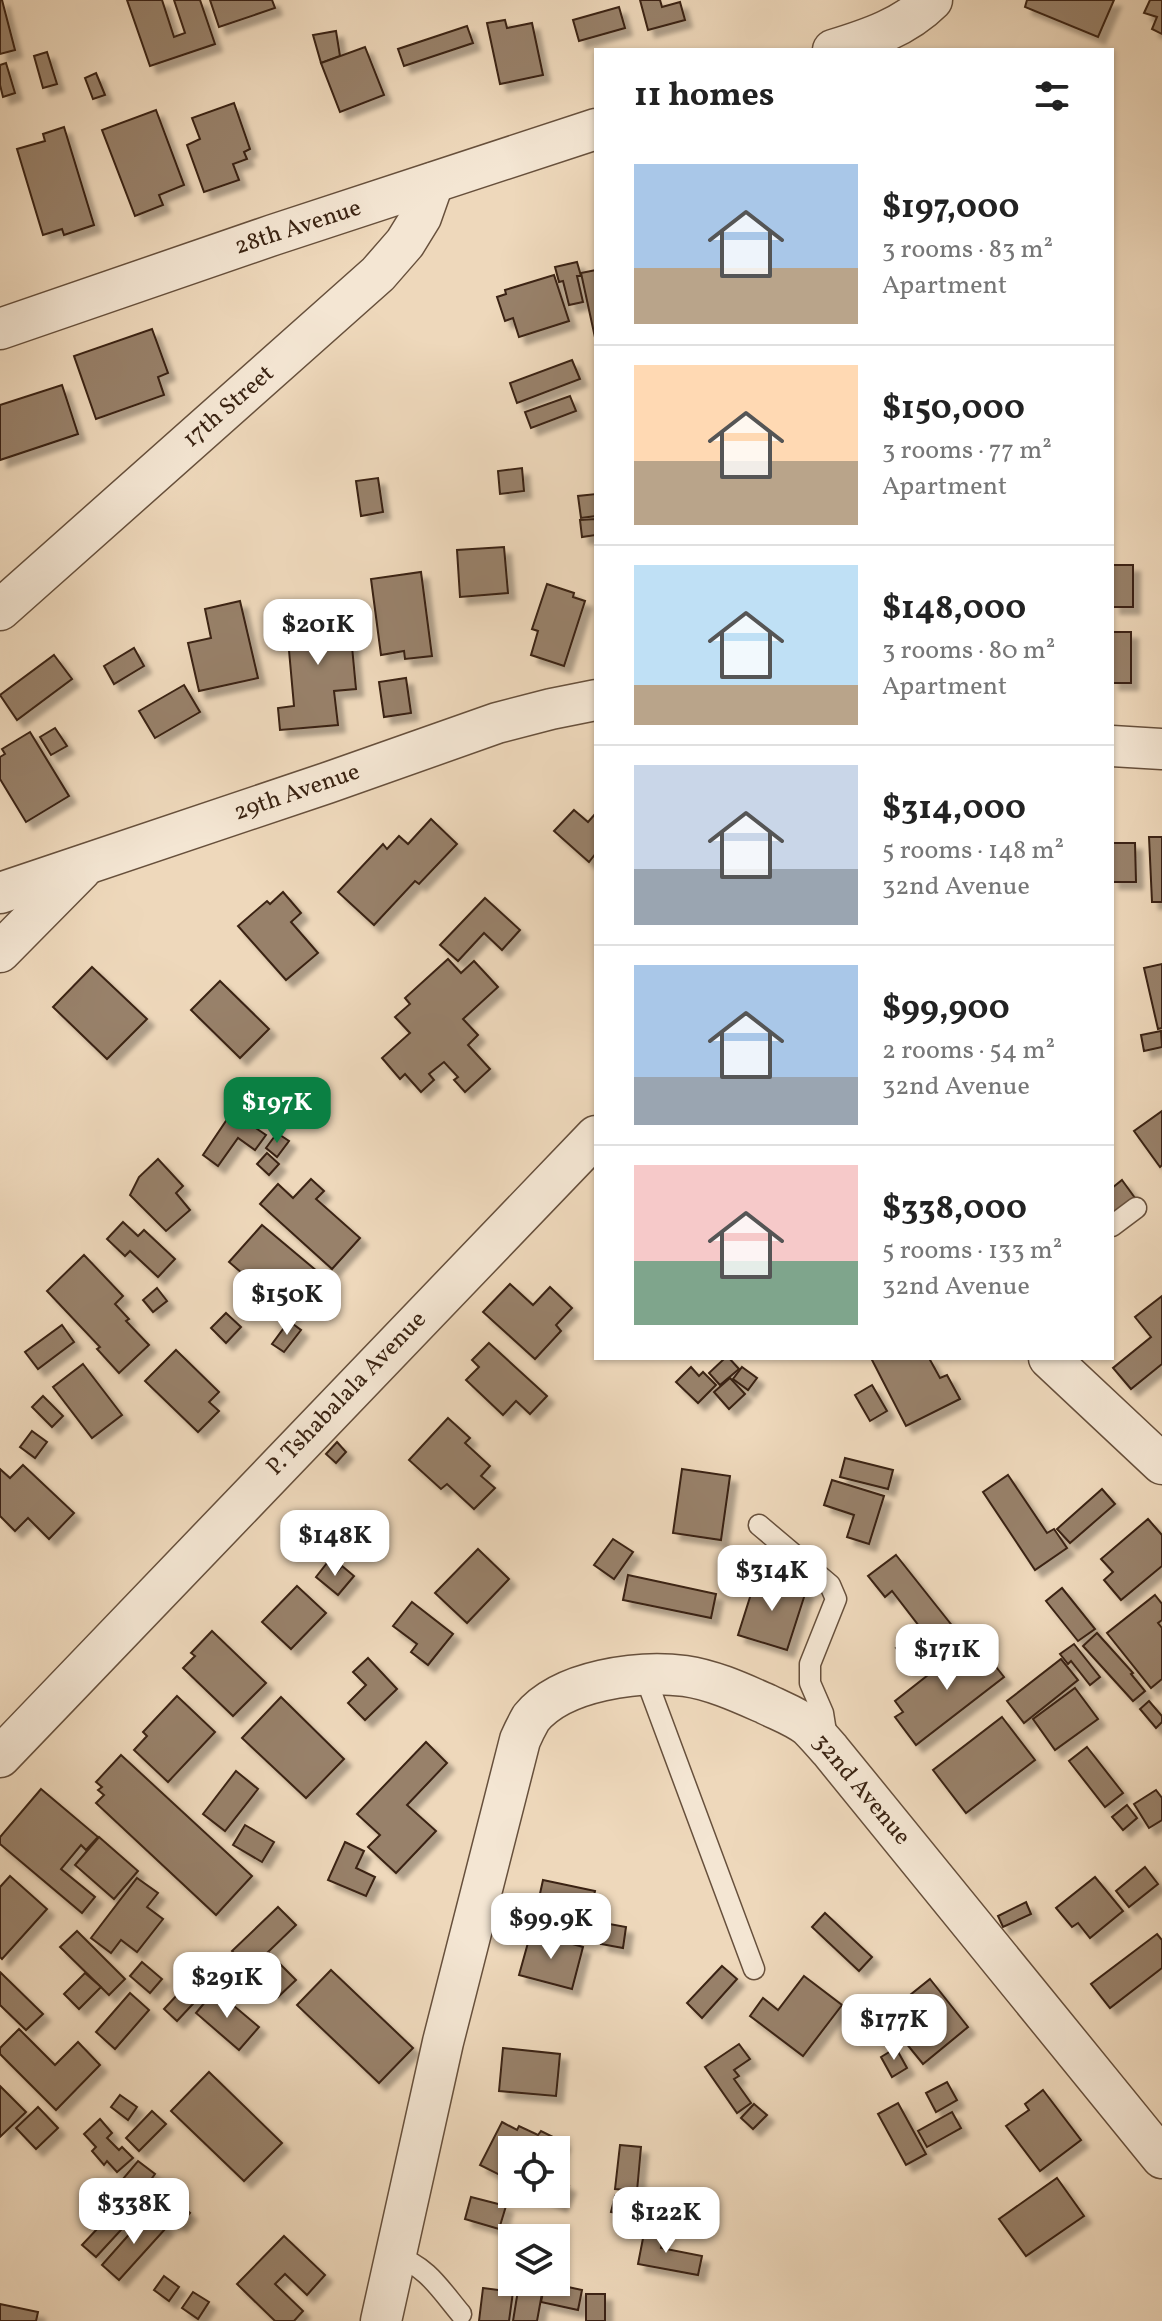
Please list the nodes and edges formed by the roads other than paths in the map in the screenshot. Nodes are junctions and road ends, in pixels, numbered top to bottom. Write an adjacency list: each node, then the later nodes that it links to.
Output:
1 (932, 0): 2 (street)
2 (838, 48)
3 (594, 130): 4 (street, 28th Avenue)
4 (433, 183): 5 (street, 28th Avenue); 6 (street, 17th Street)
5 (0, 329)
6 (0, 610)
7 (594, 700): 10 (street, 29th Avenue)
8 (1114, 746): 9 (street)
9 (1162, 749)
10 (87, 865): 11 (street, 29th Avenue); 12 (street)
11 (0, 893)
12 (0, 952)
13 (594, 1138): 21 (street, P. Tshabalala Avenue)
14 (1136, 1208): 15 (lane)
15 (1114, 1224)
16 (1051, 1360): 17 (street)
17 (1162, 1464)
18 (759, 1525): 20 (lane)
19 (645, 1676): 20 (street, 32nd Avenue); 22 (lane); 24 (street, 32nd Avenue)
20 (830, 1750): 23 (street, 32nd Avenue)
21 (0, 1757)
22 (754, 1969)
23 (1162, 2158)
24 (395, 2256): 25 (lane); 26 (street, 32nd Avenue)
25 (461, 2314)
26 (381, 2321)

